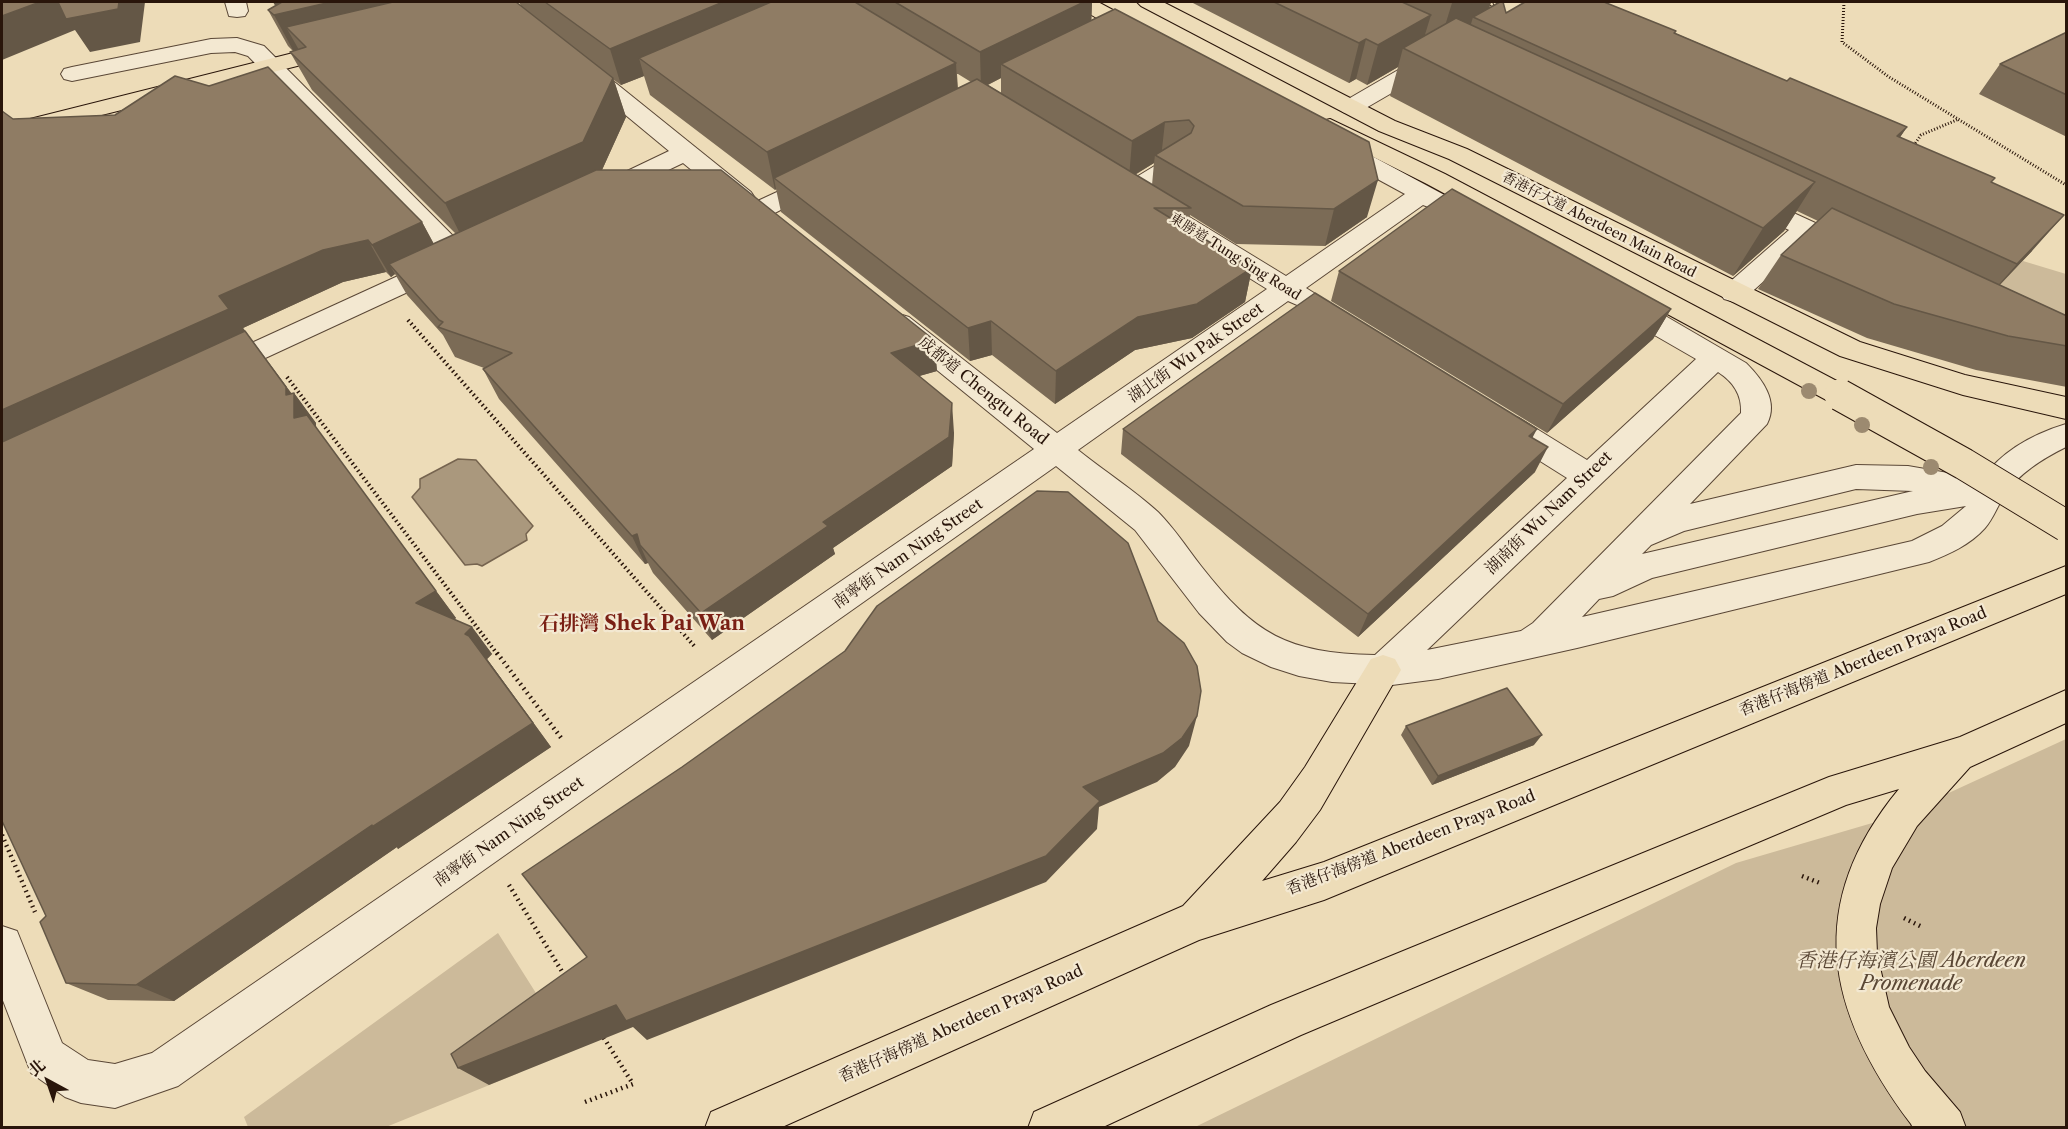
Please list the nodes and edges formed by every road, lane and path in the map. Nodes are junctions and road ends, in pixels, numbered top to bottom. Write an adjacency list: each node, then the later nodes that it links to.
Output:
1 (1083, 2): 6 (main road)
2 (1148, 2): 14 (main road, 香港仔大道 Aberdeen Main Road)
3 (1497, 2): 5 (path)
4 (1844, 2): 15 (path)
5 (1479, 14)
6 (1127, 27): 7 (street); 9 (main road)
7 (1106, 37)
8 (360, 43): 12 (main road)
9 (1165, 47)
10 (1442, 51): 14 (street)
11 (567, 56): 20 (street)
12 (271, 65): 13 (street); 18 (main road); 29 (street)
13 (72, 74)
14 (1351, 107): 17 (main road, 香港仔大道 Aberdeen Main Road)
15 (1959, 119): 19 (path); 23 (path)
16 (1307, 123): 25 (street); 39 (main road)
17 (1387, 126): 32 (main road, 香港仔大道 Aberdeen Main Road); 39 (main road)
18 (2, 133)
19 (1911, 150)
20 (686, 152): 22 (street); 26 (street)
21 (1175, 164): 31 (street, 東勝道 Tung Sing Road)
22 (843, 169)
23 (2067, 185)
24 (1731, 192): 27 (street)
25 (1422, 194): 31 (street, 湖北街 Wu Pak Street); 36 (street)
26 (582, 201)
27 (1806, 228): 30 (street); 32 (street)
28 (489, 246): 29 (street)
29 (461, 257): 38 (street)
30 (1869, 258)
31 (1287, 289): 34 (street, 東勝道 Tung Sing Road); 43 (street, 湖北街 Wu Pak Street)
32 (1734, 294): 40 (main road, 香港仔大道 Aberdeen Main Road)
33 (879, 308): 43 (street, 成都道 Chengtu Road)
34 (1327, 314)
35 (405, 317): 52 (path)
36 (1716, 357): 44 (street, 湖南街 Wu Nam Street); 48 (street)
37 (284, 374): 55 (path)
38 (193, 381)
39 (1846, 389): 46 (main road); 47 (main road, bridge)
40 (2067, 408)
41 (1487, 414): 44 (street)
42 (2067, 435): 45 (street, 成都道 Chengtu Road)
43 (1057, 450): 53 (street, 成都道 Chengtu Road); 61 (street, 南寧街 Nam Ning Street)
44 (1588, 476): 53 (street, 湖南街 Wu Nam Street)
45 (1991, 490): 48 (street); 50 (street); 51 (street, 成都道 Chengtu Road)
46 (2067, 502)
47 (2067, 526)
48 (1638, 538): 50 (street)
49 (2067, 580): 60 (main road, 香港仔海傍道 Aberdeen Praya Road)
50 (1580, 597): 51 (street)
51 (1525, 645): 53 (street, 成都道 Chengtu Road)
52 (698, 649)
53 (1383, 670): 60 (main road)
54 (2067, 706): 56 (main road)
55 (567, 746)
56 (1966, 752): 66 (main road); 67 (main road)
57 (2, 835): 59 (path)
58 (505, 879): 62 (path)
59 (39, 921)
60 (1195, 921): 65 (main road, 香港仔海傍道 Aberdeen Praya Road)
61 (2, 946)
62 (572, 987)
63 (597, 1027): 64 (path)
64 (585, 1102)
65 (727, 1128)
66 (1050, 1128)
67 (1944, 1128)

